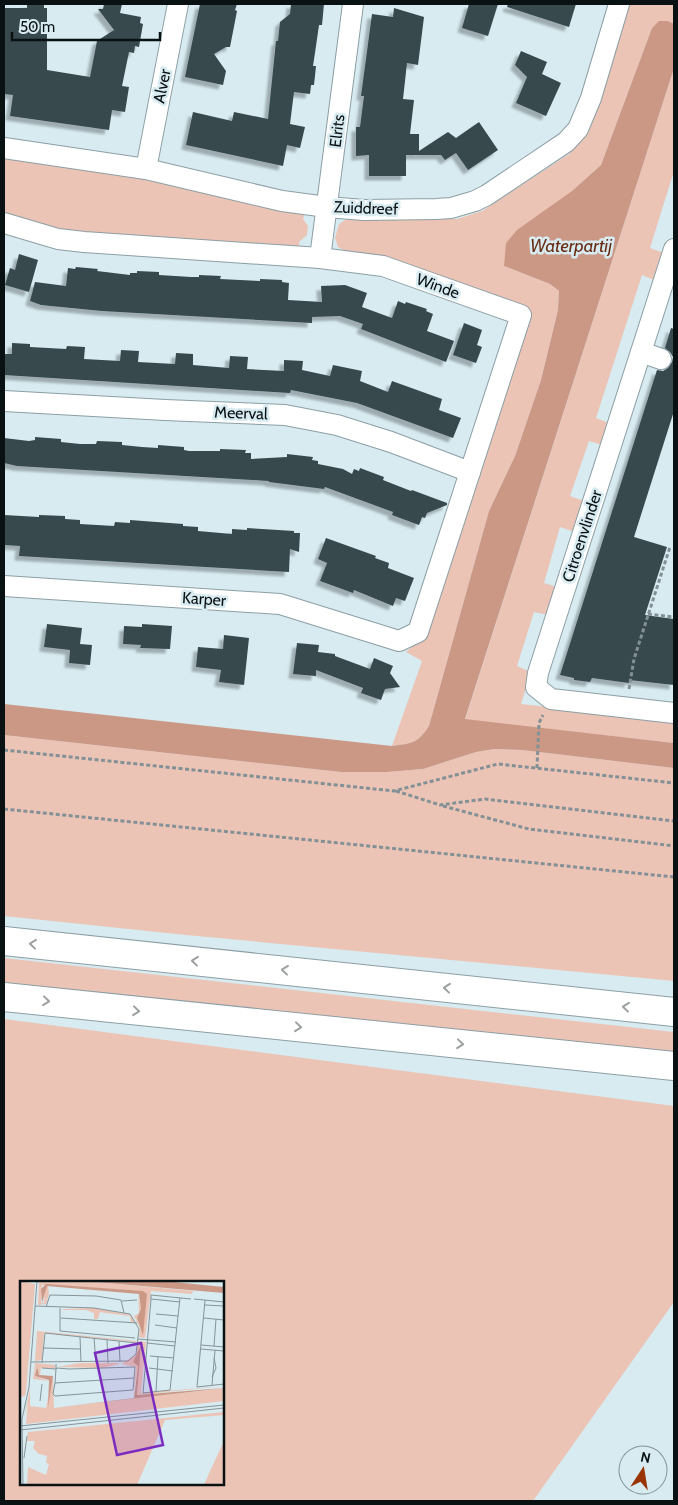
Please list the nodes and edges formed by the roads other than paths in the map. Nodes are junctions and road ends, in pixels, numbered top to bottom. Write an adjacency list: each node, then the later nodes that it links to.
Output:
1 (178, 4): 5 (street, Alver)
2 (353, 4): 6 (street, Elrits)
3 (619, 4): 6 (street, Zuiddreef)
4 (4, 148): 5 (street, Zuiddreef)
5 (146, 169): 6 (street, Zuiddreef)
6 (327, 207): 9 (street, Elrits)
7 (4, 223): 9 (street, Winde)
8 (674, 248): 10 (street, Citroenvlinder)
9 (320, 258): 13 (street, Winde)
10 (641, 352): 11 (street); 16 (street, Citroenvlinder)
11 (661, 359)
12 (4, 401): 13 (street, Meerval)
13 (470, 472): 15 (street, Winde)
14 (4, 586): 15 (street, Karper)
15 (399, 641)
16 (674, 713)
17 (4, 941): 19 (highway, one-way to 17)
18 (4, 997): 20 (highway, one-way to 20)
19 (674, 1012)
20 (592, 1058): 21 (highway); 22 (highway)
21 (674, 1066)
22 (674, 1074)

